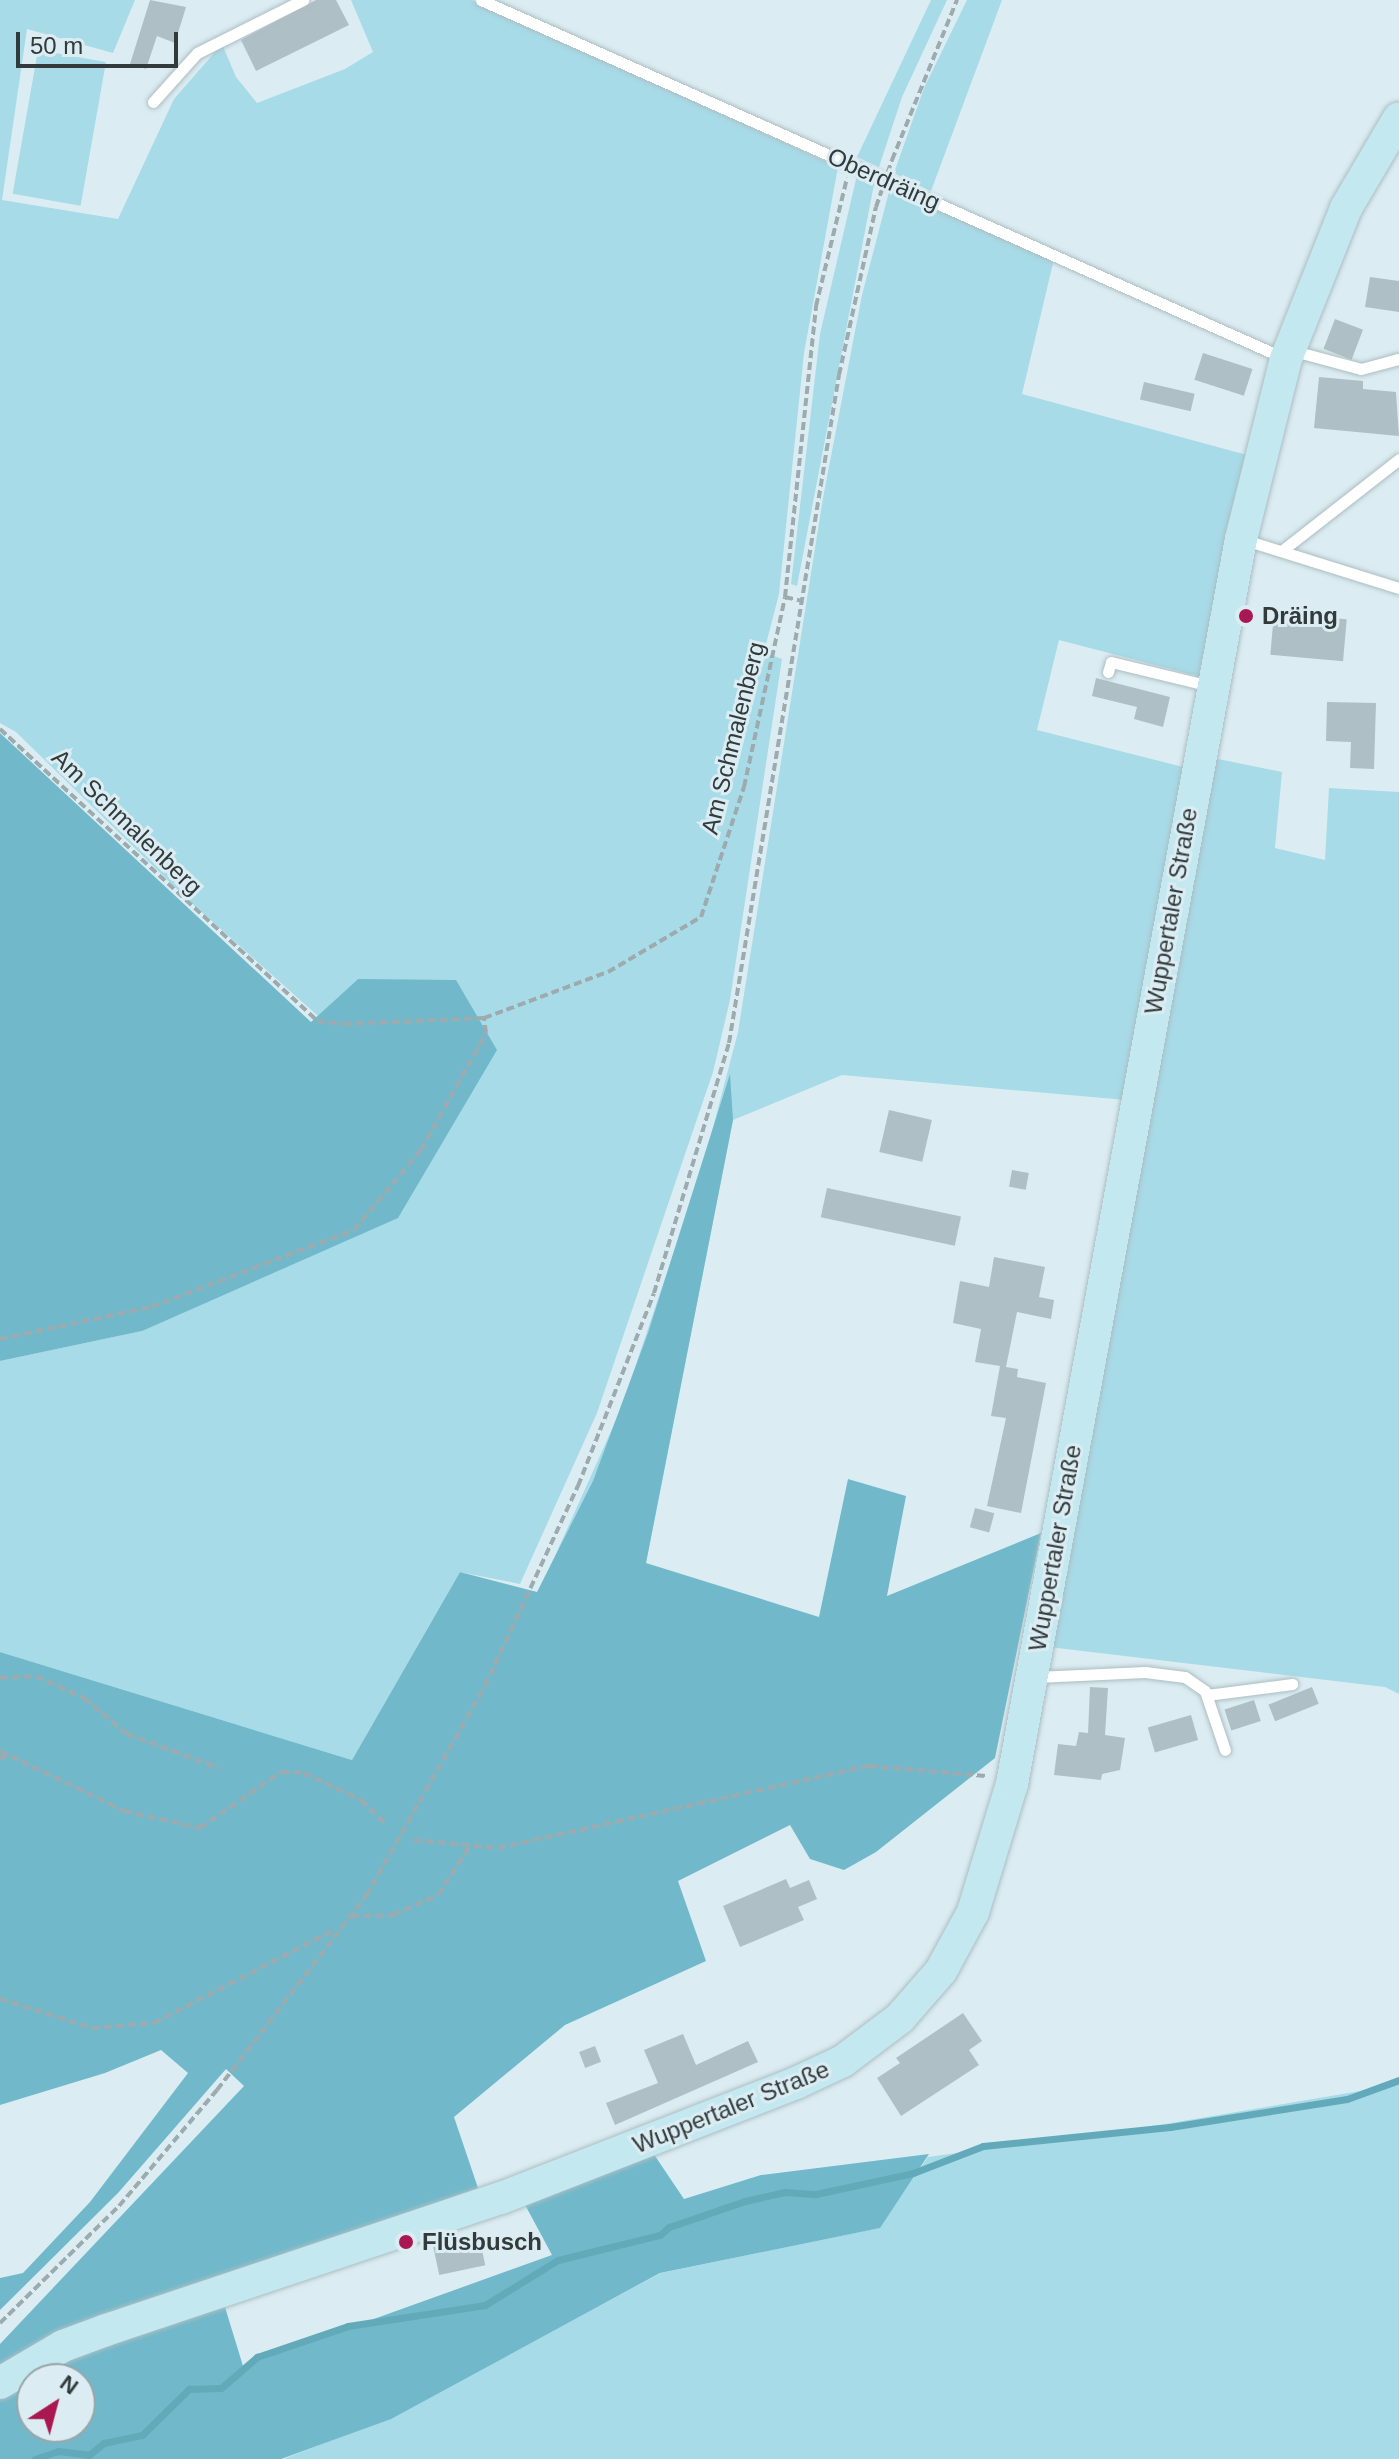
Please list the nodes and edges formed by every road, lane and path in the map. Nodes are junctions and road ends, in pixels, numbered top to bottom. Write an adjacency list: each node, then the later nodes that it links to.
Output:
1 (303, 0): 4 (lane)
2 (481, 0): 6 (lane, Oberdräing)
3 (957, 0): 14 (path, bridge)
4 (153, 102)
5 (1399, 118): 7 (main road, Wuppertaler Straße)
6 (850, 164): 7 (lane, Oberdräing); 13 (path, Am Schmalenberg)
7 (1288, 354): 8 (lane, Oberdräing); 10 (main road, Wuppertaler Straße)
8 (1399, 359)
9 (1399, 459): 11 (lane)
10 (1241, 539): 11 (lane); 16 (main road, Wuppertaler Straße)
11 (1284, 549): 12 (lane)
12 (1399, 588)
13 (785, 597): 14 (path); 18 (path, Am Schmalenberg)
14 (802, 601): 33 (path)
15 (1108, 672): 16 (lane)
16 (1214, 687): 20 (main road, Wuppertaler Straße)
17 (0, 729): 18 (path, Am Schmalenberg)
18 (484, 1018): 19 (path)
19 (0, 1339)
20 (1032, 1677): 23 (lane); 29 (main road, Wuppertaler Straße)
21 (0, 1678): 28 (path)
22 (1292, 1684): 23 (lane)
23 (1207, 1695): 24 (lane)
24 (1225, 1750)
25 (0, 1751): 26 (path)
26 (7, 1755): 27 (path); 30 (path)
27 (0, 1759)
28 (219, 1768)
29 (1012, 1784): 32 (path); 37 (main road, Wuppertaler Straße)
30 (387, 1825)
31 (414, 1840): 32 (path)
32 (470, 1846): 33 (path)
33 (351, 1916): 34 (path)
34 (338, 1927): 35 (path); 36 (path)
35 (0, 1999)
36 (0, 2323)
37 (0, 2383)

